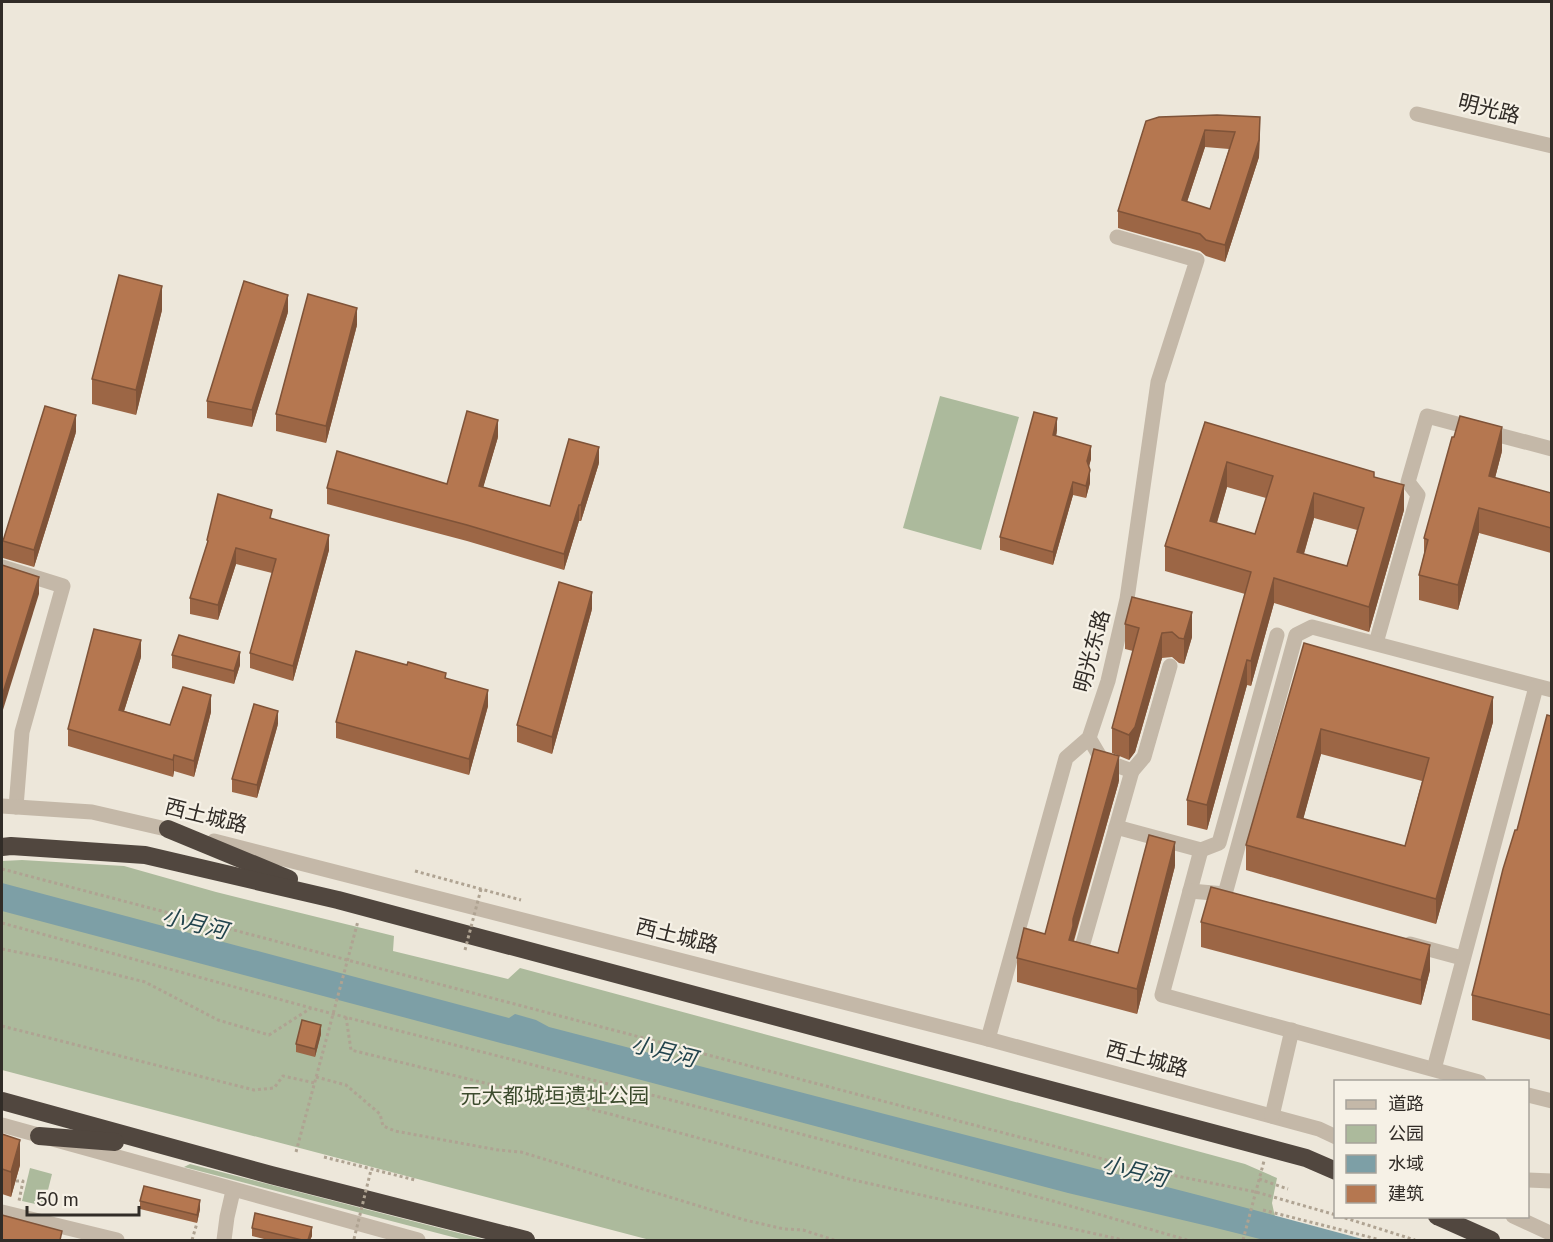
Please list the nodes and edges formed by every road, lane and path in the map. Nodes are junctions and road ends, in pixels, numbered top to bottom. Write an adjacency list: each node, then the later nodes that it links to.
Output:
1 (1417, 114): 2 (street, 明光路)
2 (1551, 146)
3 (1117, 237): 10 (street, 明光东路)
4 (1551, 449): 7 (street)
5 (2, 567): 12 (street)
6 (1277, 635): 16 (street)
7 (1376, 643): 9 (street); 20 (street)
8 (1170, 666): 11 (street)
9 (1544, 688): 29 (street)
10 (1089, 738): 11 (street); 36 (street)
11 (1132, 771): 13 (street)
12 (9, 806): 14 (street, 西土城路)
13 (1116, 827): 16 (street); 26 (street)
14 (168, 829): 21 (highway); 36 (street, 西土城路)
15 (6, 846): 21 (highway)
16 (1201, 850): 20 (street)
17 (2, 869): 30 (path)
18 (415, 872): 19 (path)
19 (481, 889): 22 (path); 28 (path, bridge)
20 (1190, 891): 35 (street)
21 (338, 900): 50 (highway)
22 (521, 900)
23 (358, 920): 30 (path)
24 (2, 923): 31 (path)
25 (1394, 940): 29 (street)
26 (1082, 946)
27 (2, 949): 31 (path)
28 (465, 950)
29 (1462, 958): 37 (street)
30 (348, 960): 32 (path); 63 (path)
31 (311, 1008): 32 (path)
32 (334, 1012): 33 (path); 38 (path)
33 (346, 1017): 81 (path); 82 (path)
34 (2, 1026): 40 (path)
35 (1292, 1030): 37 (street); 44 (street)
36 (988, 1039): 44 (street, 西土城路)
37 (1434, 1069): 39 (street)
38 (316, 1077): 40 (path); 80 (path)
39 (1472, 1080)
40 (315, 1083): 48 (path)
41 (1529, 1096): 43 (street)
42 (2, 1101): 55 (highway)
43 (1551, 1101)
44 (1272, 1116): 46 (street, 西土城路)
45 (2, 1125): 47 (street)
46 (1334, 1135)
47 (39, 1136): 55 (highway); 62 (street)
48 (296, 1152)
49 (324, 1157): 53 (path)
50 (1306, 1158): 52 (highway); 54 (highway)
51 (1264, 1161): 56 (path)
52 (1334, 1161)
53 (371, 1170): 58 (path); 73 (path, bridge)
54 (1334, 1171)
55 (271, 1175): 79 (highway)
56 (1259, 1179): 61 (path); 63 (path)
57 (16, 1180): 65 (path)
58 (415, 1180)
59 (1529, 1180): 60 (street)
60 (1551, 1181)
61 (1288, 1189)
62 (233, 1191): 77 (street); 78 (street)
63 (1256, 1194): 66 (path); 83 (path)
64 (1263, 1210): 74 (path)
65 (8, 1214): 72 (street)
66 (1334, 1215)
67 (1344, 1218): 84 (path)
68 (1442, 1218): 85 (highway)
69 (1517, 1218): 71 (street)
70 (197, 1223): 76 (path)
71 (1551, 1234)
72 (97, 1238): 75 (street)
73 (354, 1239)
74 (1377, 1239)
75 (117, 1240)
76 (192, 1240)
77 (224, 1240)
78 (418, 1240)
79 (526, 1240)
80 (834, 1240)
81 (1123, 1240)
82 (1187, 1240)
83 (1243, 1240)
84 (1415, 1240)
85 (1491, 1240)

